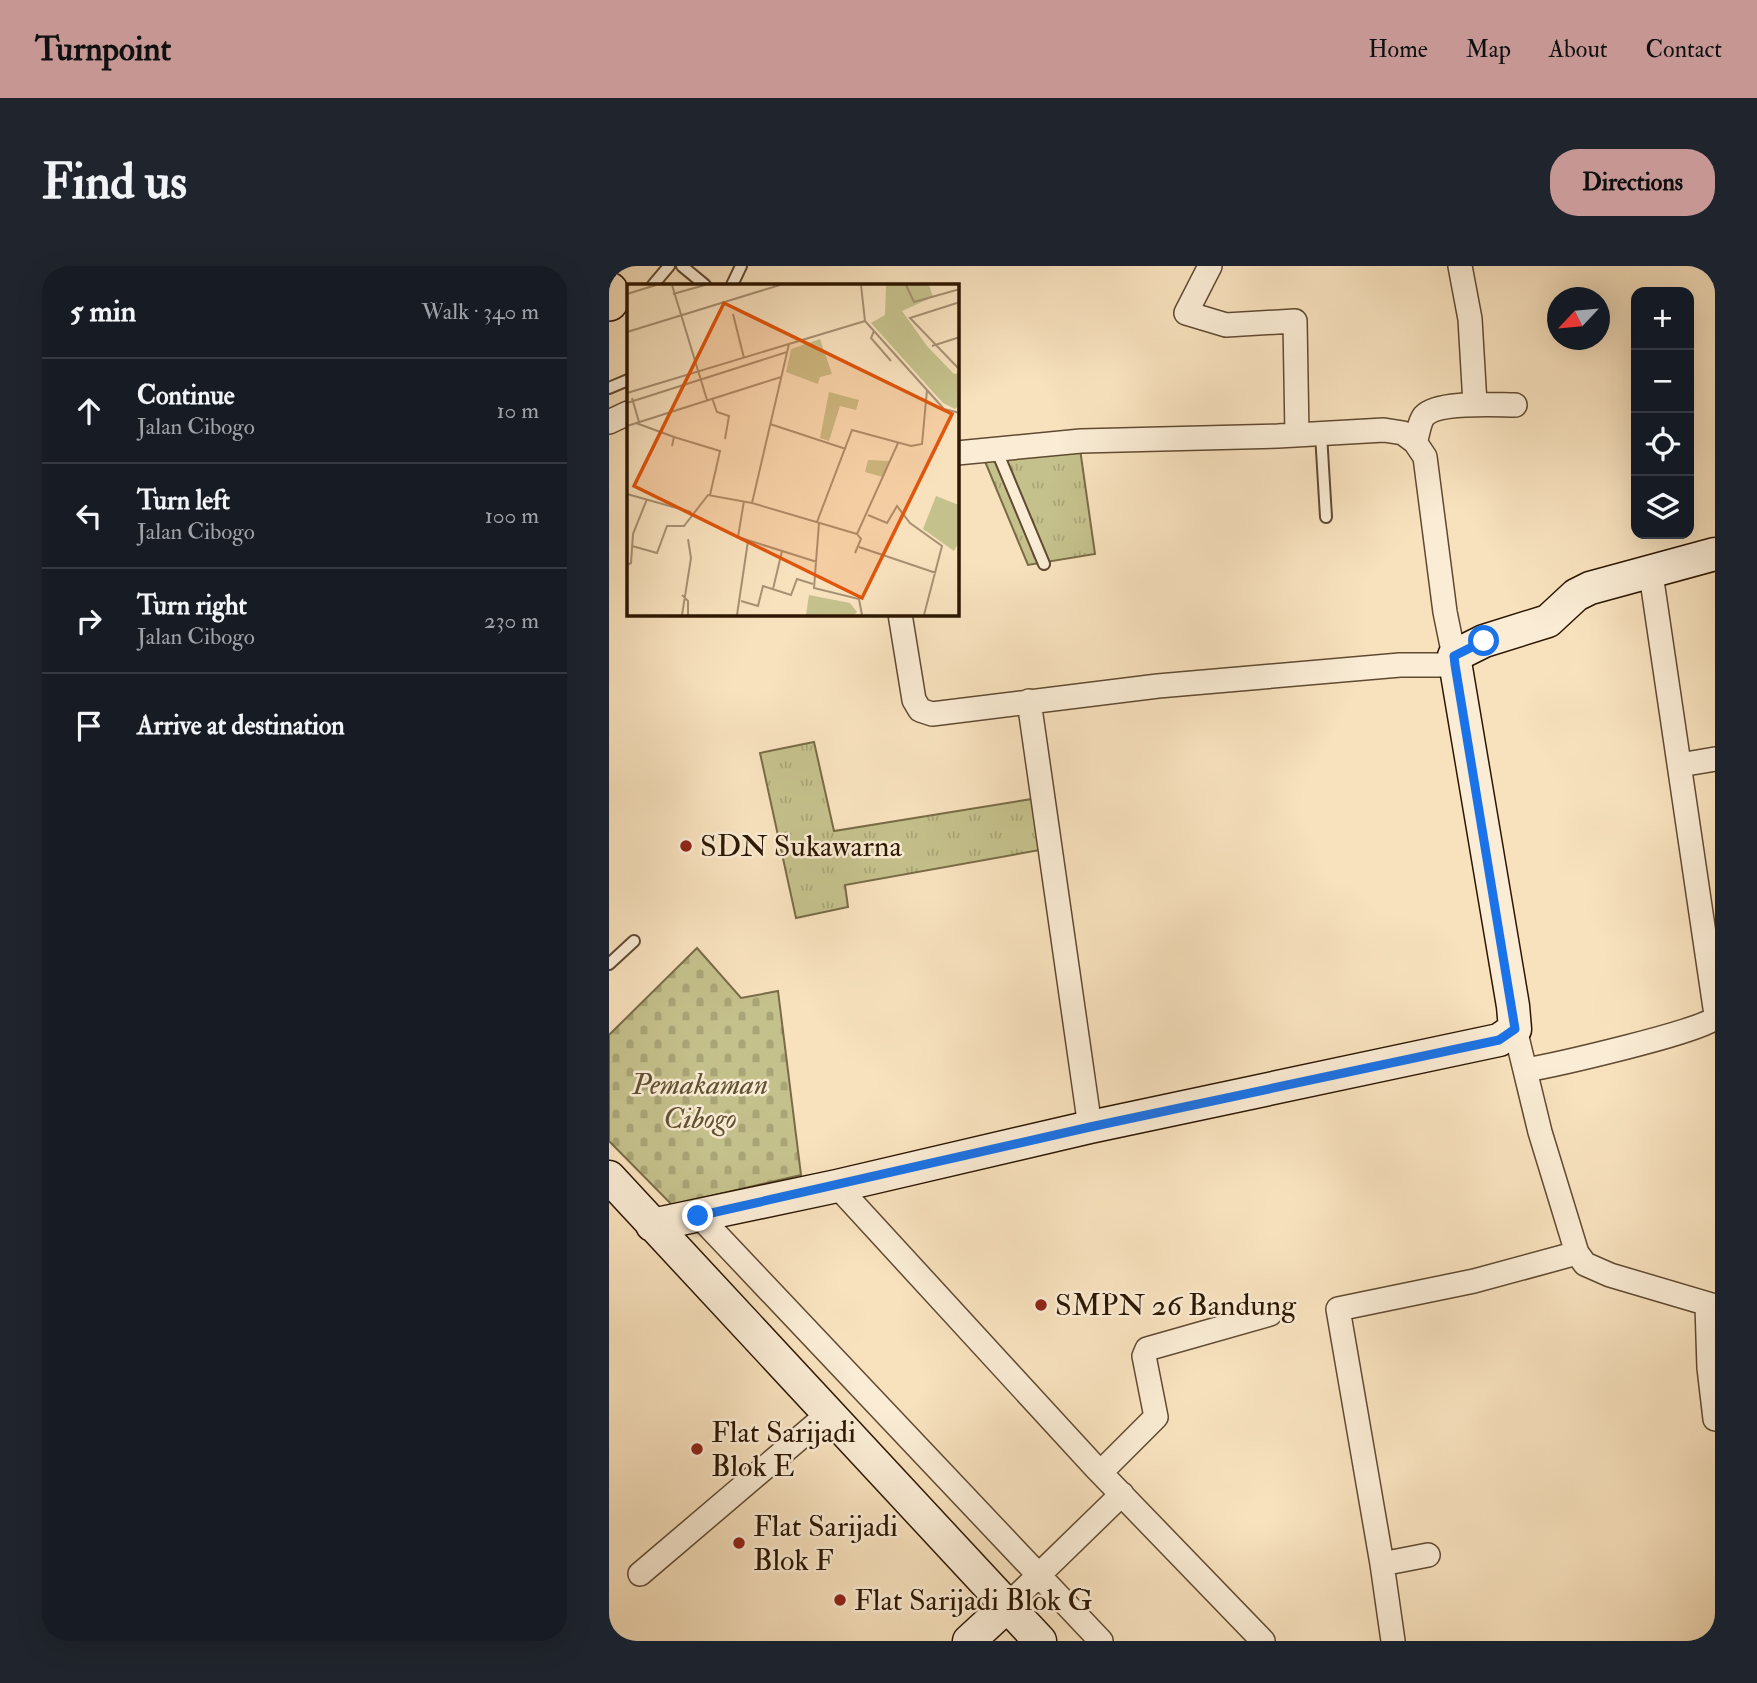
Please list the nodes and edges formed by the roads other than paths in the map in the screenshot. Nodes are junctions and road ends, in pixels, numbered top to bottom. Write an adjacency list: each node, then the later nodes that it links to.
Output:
1 (669, 266): 6 (lane)
2 (682, 266): 7 (lane)
3 (741, 266): 8 (lane)
4 (1210, 266): 16 (street)
5 (1460, 266): 11 (street)
6 (654, 284)
7 (704, 284)
8 (732, 284)
9 (627, 380): 10 (lane)
10 (609, 388)
11 (1475, 404): 12 (street); 17 (street)
12 (1515, 405)
13 (627, 413): 14 (street)
14 (609, 422)
15 (1321, 433): 16 (street); 17 (street); 20 (lane)
16 (1297, 435): 18 (street)
17 (1415, 442): 25 (street)
18 (996, 449): 19 (street); 22 (lane)
19 (959, 453)
20 (1326, 517)
21 (1715, 554): 23 (street)
22 (1044, 564)
23 (1651, 573): 25 (street); 28 (street)
24 (900, 616): 26 (street)
25 (1454, 661): 26 (street); 34 (street)
26 (1030, 701): 36 (street)
27 (1715, 759): 28 (street)
28 (1680, 765): 30 (street)
29 (634, 941): 31 (lane)
30 (1712, 957): 32 (street)
31 (609, 964)
32 (1715, 1008)
33 (1715, 1018): 35 (street)
34 (1515, 1029): 35 (street); 36 (street)
35 (1525, 1070): 41 (street)
36 (1090, 1127): 38 (street)
37 (609, 1177): 40 (street)
38 (837, 1186): 39 (street); 46 (street)
39 (698, 1216): 40 (street); 51 (street)
40 (652, 1225): 44 (street)
41 (1577, 1253): 42 (street); 49 (street)
42 (1711, 1306): 45 (street)
43 (1270, 1314): 46 (street)
44 (828, 1413): 50 (street); 52 (street)
45 (1715, 1419)
46 (1101, 1472): 47 (street)
47 (1122, 1494): 51 (street); 56 (street)
48 (1428, 1555): 49 (street)
49 (1382, 1564): 57 (street)
50 (640, 1574)
51 (1038, 1576): 52 (street); 55 (street)
52 (1007, 1605): 53 (street); 54 (street)
53 (969, 1641)
54 (1040, 1641)
55 (1101, 1641)
56 (1263, 1641)
57 (1393, 1641)

